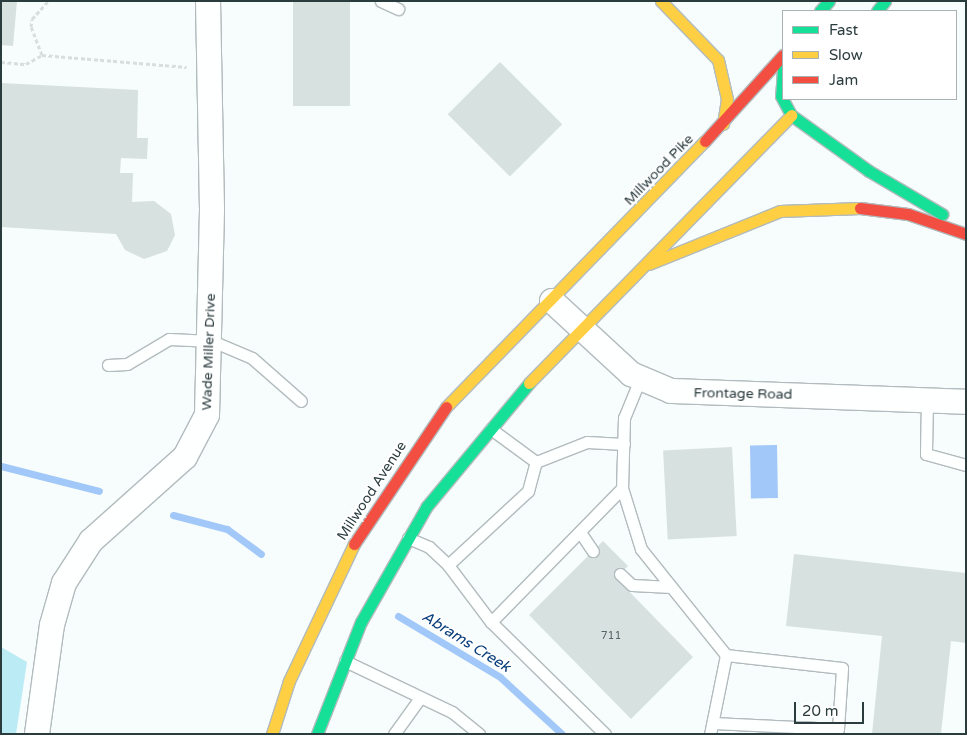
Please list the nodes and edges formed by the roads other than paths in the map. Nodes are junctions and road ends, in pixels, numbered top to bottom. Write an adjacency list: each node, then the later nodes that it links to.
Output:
1 (208, 1): 17 (street, Wade Miller Drive)
2 (381, 1): 4 (lane)
3 (660, 1): 11 (main road)
4 (398, 8)
5 (782, 56): 11 (main road, Millwood Pike)
6 (782, 83): 7 (main road)
7 (782, 98)
8 (783, 100): 10 (main road)
9 (801, 104): 10 (main road)
10 (792, 115): 12 (main road); 14 (main road)
11 (723, 124): 15 (main road, Millwood Pike)
12 (966, 228)
13 (966, 234): 14 (main road)
14 (649, 264): 16 (main road)
15 (552, 301): 16 (street, Frontage Road); 40 (main road, Millwood Avenue)
16 (583, 329): 19 (street, Frontage Road); 23 (main road)
17 (212, 341): 18 (lane); 21 (lane); 39 (street, Wade Miller Drive)
18 (108, 365)
19 (640, 379): 20 (street, Frontage Road); 24 (lane)
20 (927, 400): 22 (street, Frontage Road); 26 (lane)
21 (300, 401)
22 (966, 402)
23 (489, 428): 25 (lane); 29 (main road)
24 (624, 444): 25 (lane); 27 (lane)
25 (536, 462): 31 (lane)
26 (966, 465)
27 (622, 488): 28 (lane); 33 (lane)
28 (580, 532): 30 (lane); 34 (lane)
29 (408, 538): 31 (lane); 36 (main road)
30 (593, 551)
31 (448, 565): 34 (lane)
32 (620, 574): 33 (lane)
33 (671, 587): 35 (lane)
34 (491, 622): 44 (lane)
35 (726, 655): 38 (lane); 38 (lane)
36 (344, 661): 37 (lane); 41 (main road)
37 (420, 698): 42 (lane); 43 (lane)
38 (711, 729)
39 (37, 734)
40 (272, 734)
41 (317, 734)
42 (394, 734)
43 (479, 734)
44 (605, 734)

